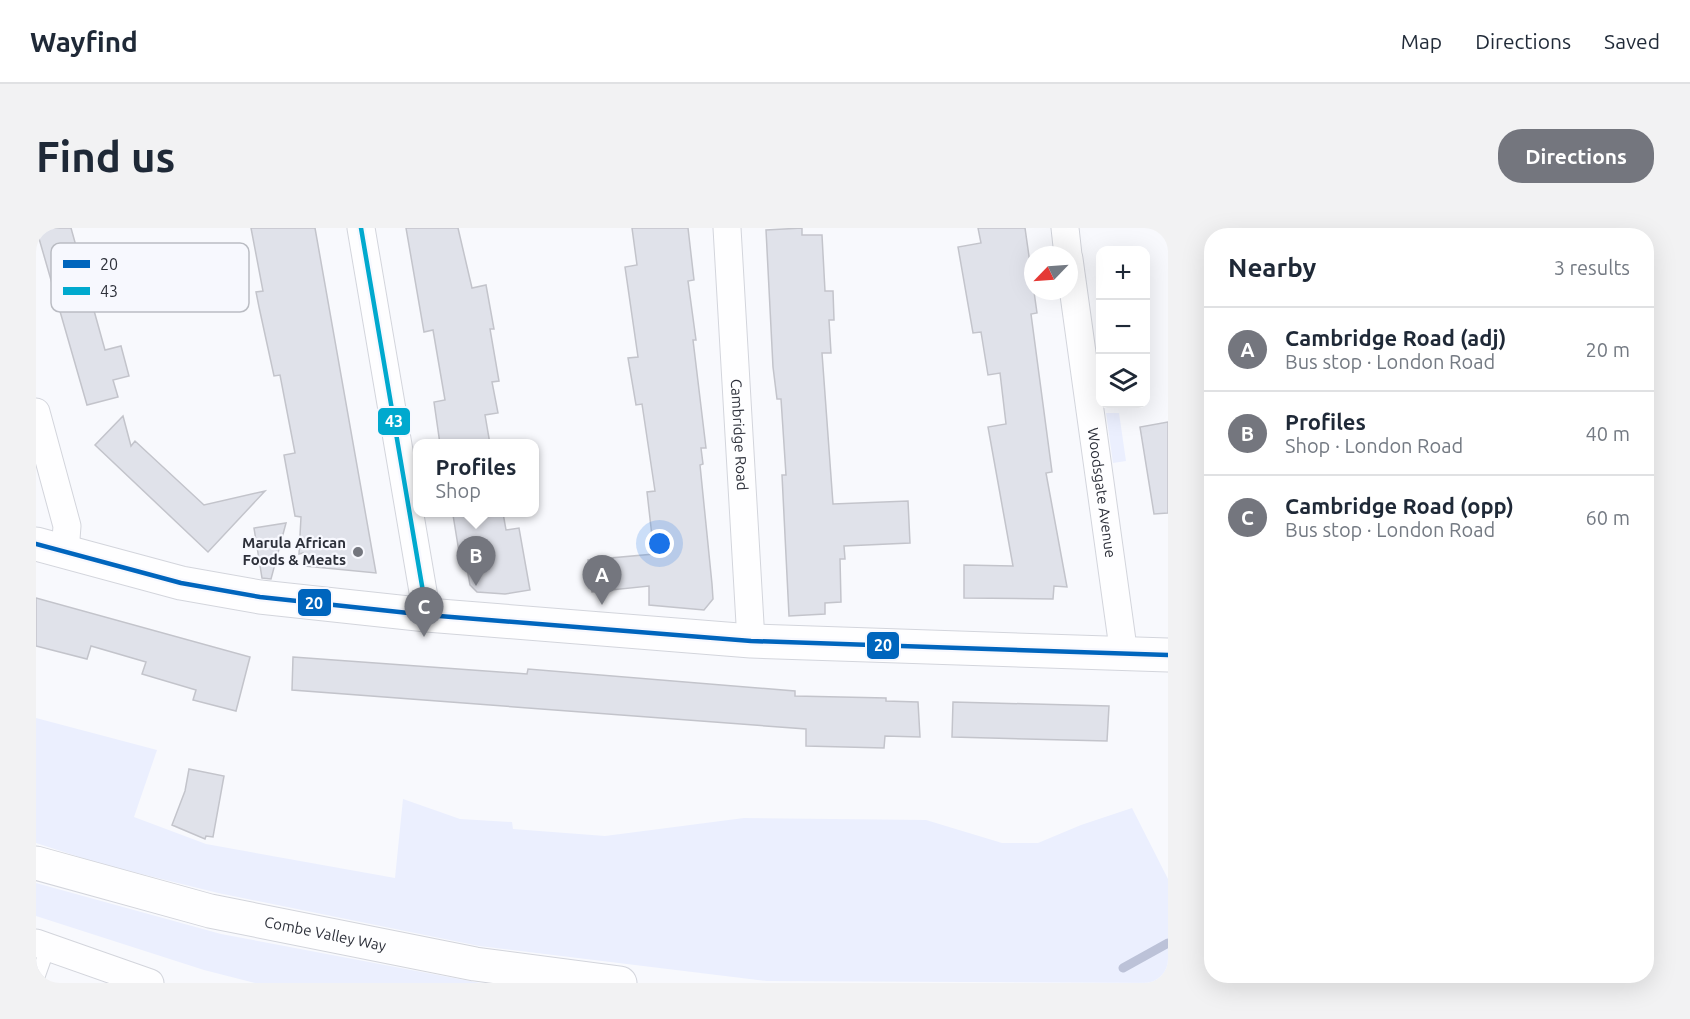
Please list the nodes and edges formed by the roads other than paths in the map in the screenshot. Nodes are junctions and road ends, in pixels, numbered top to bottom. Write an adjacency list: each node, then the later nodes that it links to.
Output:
1 (361, 228): 8 (street)
2 (727, 228): 9 (street, Cambridge Road)
3 (1065, 228): 4 (street, Woodsgate Avenue)
4 (1067, 246)
5 (1075, 300): 10 (street, Woodsgate Avenue)
6 (36, 412): 7 (street)
7 (51, 548): 8 (main road)
8 (427, 615): 9 (main road)
9 (751, 640): 10 (main road)
10 (1124, 655): 11 (main road)
11 (1168, 655)
12 (36, 863): 16 (main road, Combe Valley Way)
13 (42, 945): 14 (lane); 15 (street)
14 (36, 981)
15 (150, 983)
16 (620, 983)

